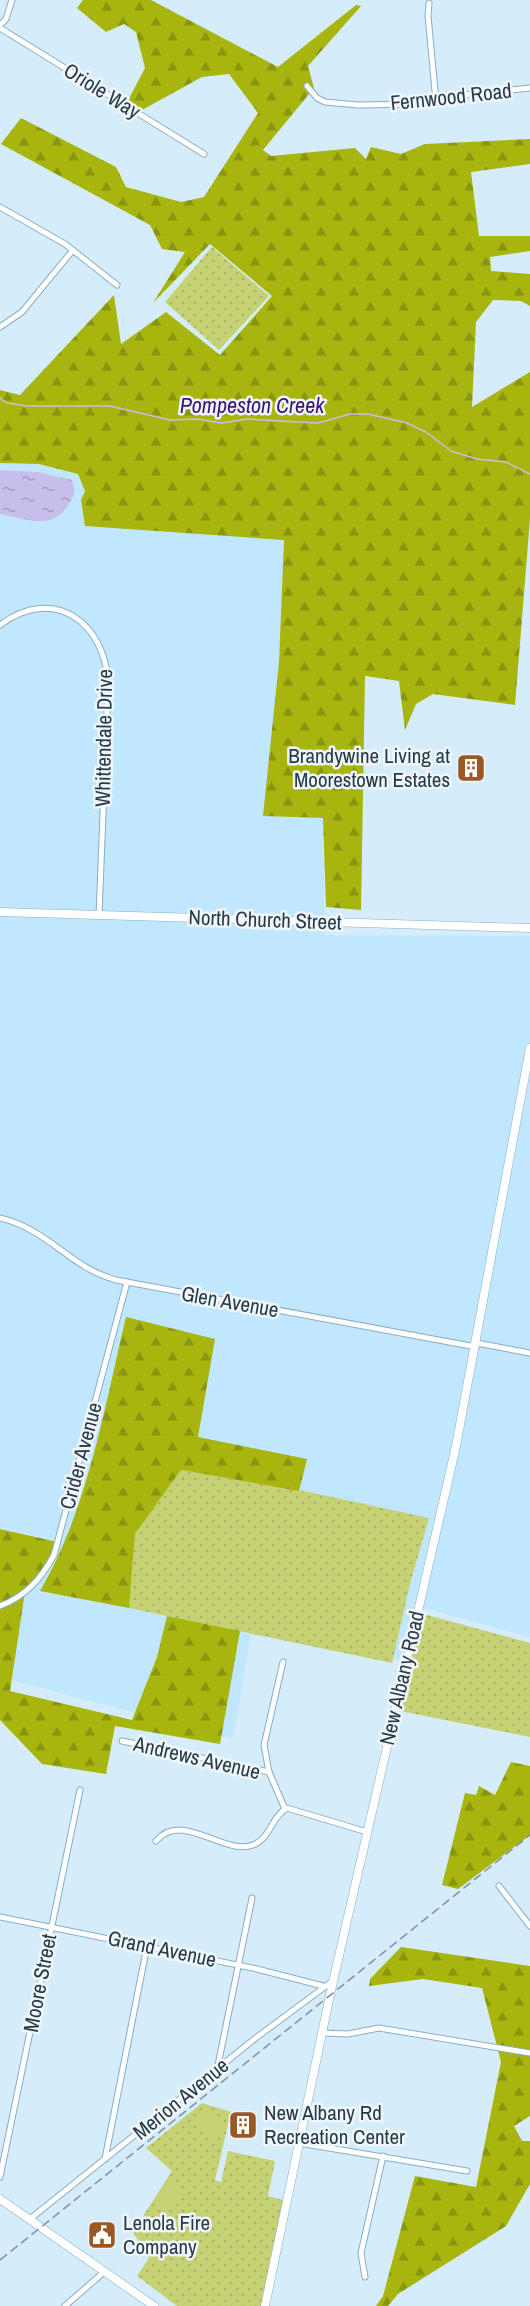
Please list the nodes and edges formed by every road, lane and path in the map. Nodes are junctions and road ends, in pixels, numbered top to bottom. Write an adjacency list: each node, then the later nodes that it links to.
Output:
1 (12, 0): 3 (street)
2 (429, 3): 6 (street)
3 (0, 26): 7 (street, Oriole Way)
4 (307, 86): 6 (street, Fernwood Road)
5 (530, 88): 6 (street, Fernwood Road)
6 (436, 101)
7 (204, 154)
8 (0, 207): 9 (street)
9 (73, 250): 10 (street); 11 (street)
10 (117, 285)
11 (0, 327)
12 (0, 625): 14 (street, Whittendale Drive)
13 (0, 912): 14 (main road, North Church Street)
14 (99, 915): 15 (main road, North Church Street)
15 (530, 928)
16 (530, 1048): 19 (main road, New Albany Road)
17 (0, 1218): 18 (street, Glen Avenue)
18 (127, 1282): 19 (street, Glen Avenue); 21 (street, Crider Avenue)
19 (476, 1345): 20 (street, Glen Avenue); 27 (main road, New Albany Road)
20 (530, 1353)
21 (0, 1606)
22 (283, 1662): 24 (street)
23 (122, 1741): 24 (street, Andrews Avenue)
24 (269, 1772): 26 (street, Andrews Avenue)
25 (80, 1790): 33 (street, Moore Street)
26 (285, 1809): 27 (street); 28 (street)
27 (367, 1832): 36 (main road, New Albany Road)
28 (156, 1841)
29 (499, 1886): 32 (street)
30 (252, 1898): 35 (street)
31 (0, 1917): 33 (street, Grand Avenue)
32 (530, 1926)
33 (52, 1927): 34 (street, Grand Avenue); 45 (street, Moore Street)
34 (147, 1946): 35 (street, Grand Avenue); 43 (street)
35 (237, 1965): 37 (street, Grand Avenue); 40 (street)
36 (334, 1980): 37 (street, Merion Avenue); 38 (main road, New Albany Road)
37 (323, 1986): 40 (street, Merion Avenue)
38 (323, 2033): 39 (street); 41 (main road, New Albany Road)
39 (530, 2053)
40 (217, 2070): 43 (street, Merion Avenue)
41 (299, 2143): 42 (street); 52 (main road, New Albany Road)
42 (383, 2156): 44 (street); 49 (street)
43 (105, 2160): 47 (street, Merion Avenue)
44 (467, 2171)
45 (0, 2177)
46 (0, 2199): 47 (main road)
47 (30, 2219): 48 (main road)
48 (105, 2272): 50 (street); 51 (main road)
49 (365, 2277)
50 (65, 2306)
51 (154, 2306)
52 (265, 2306)

